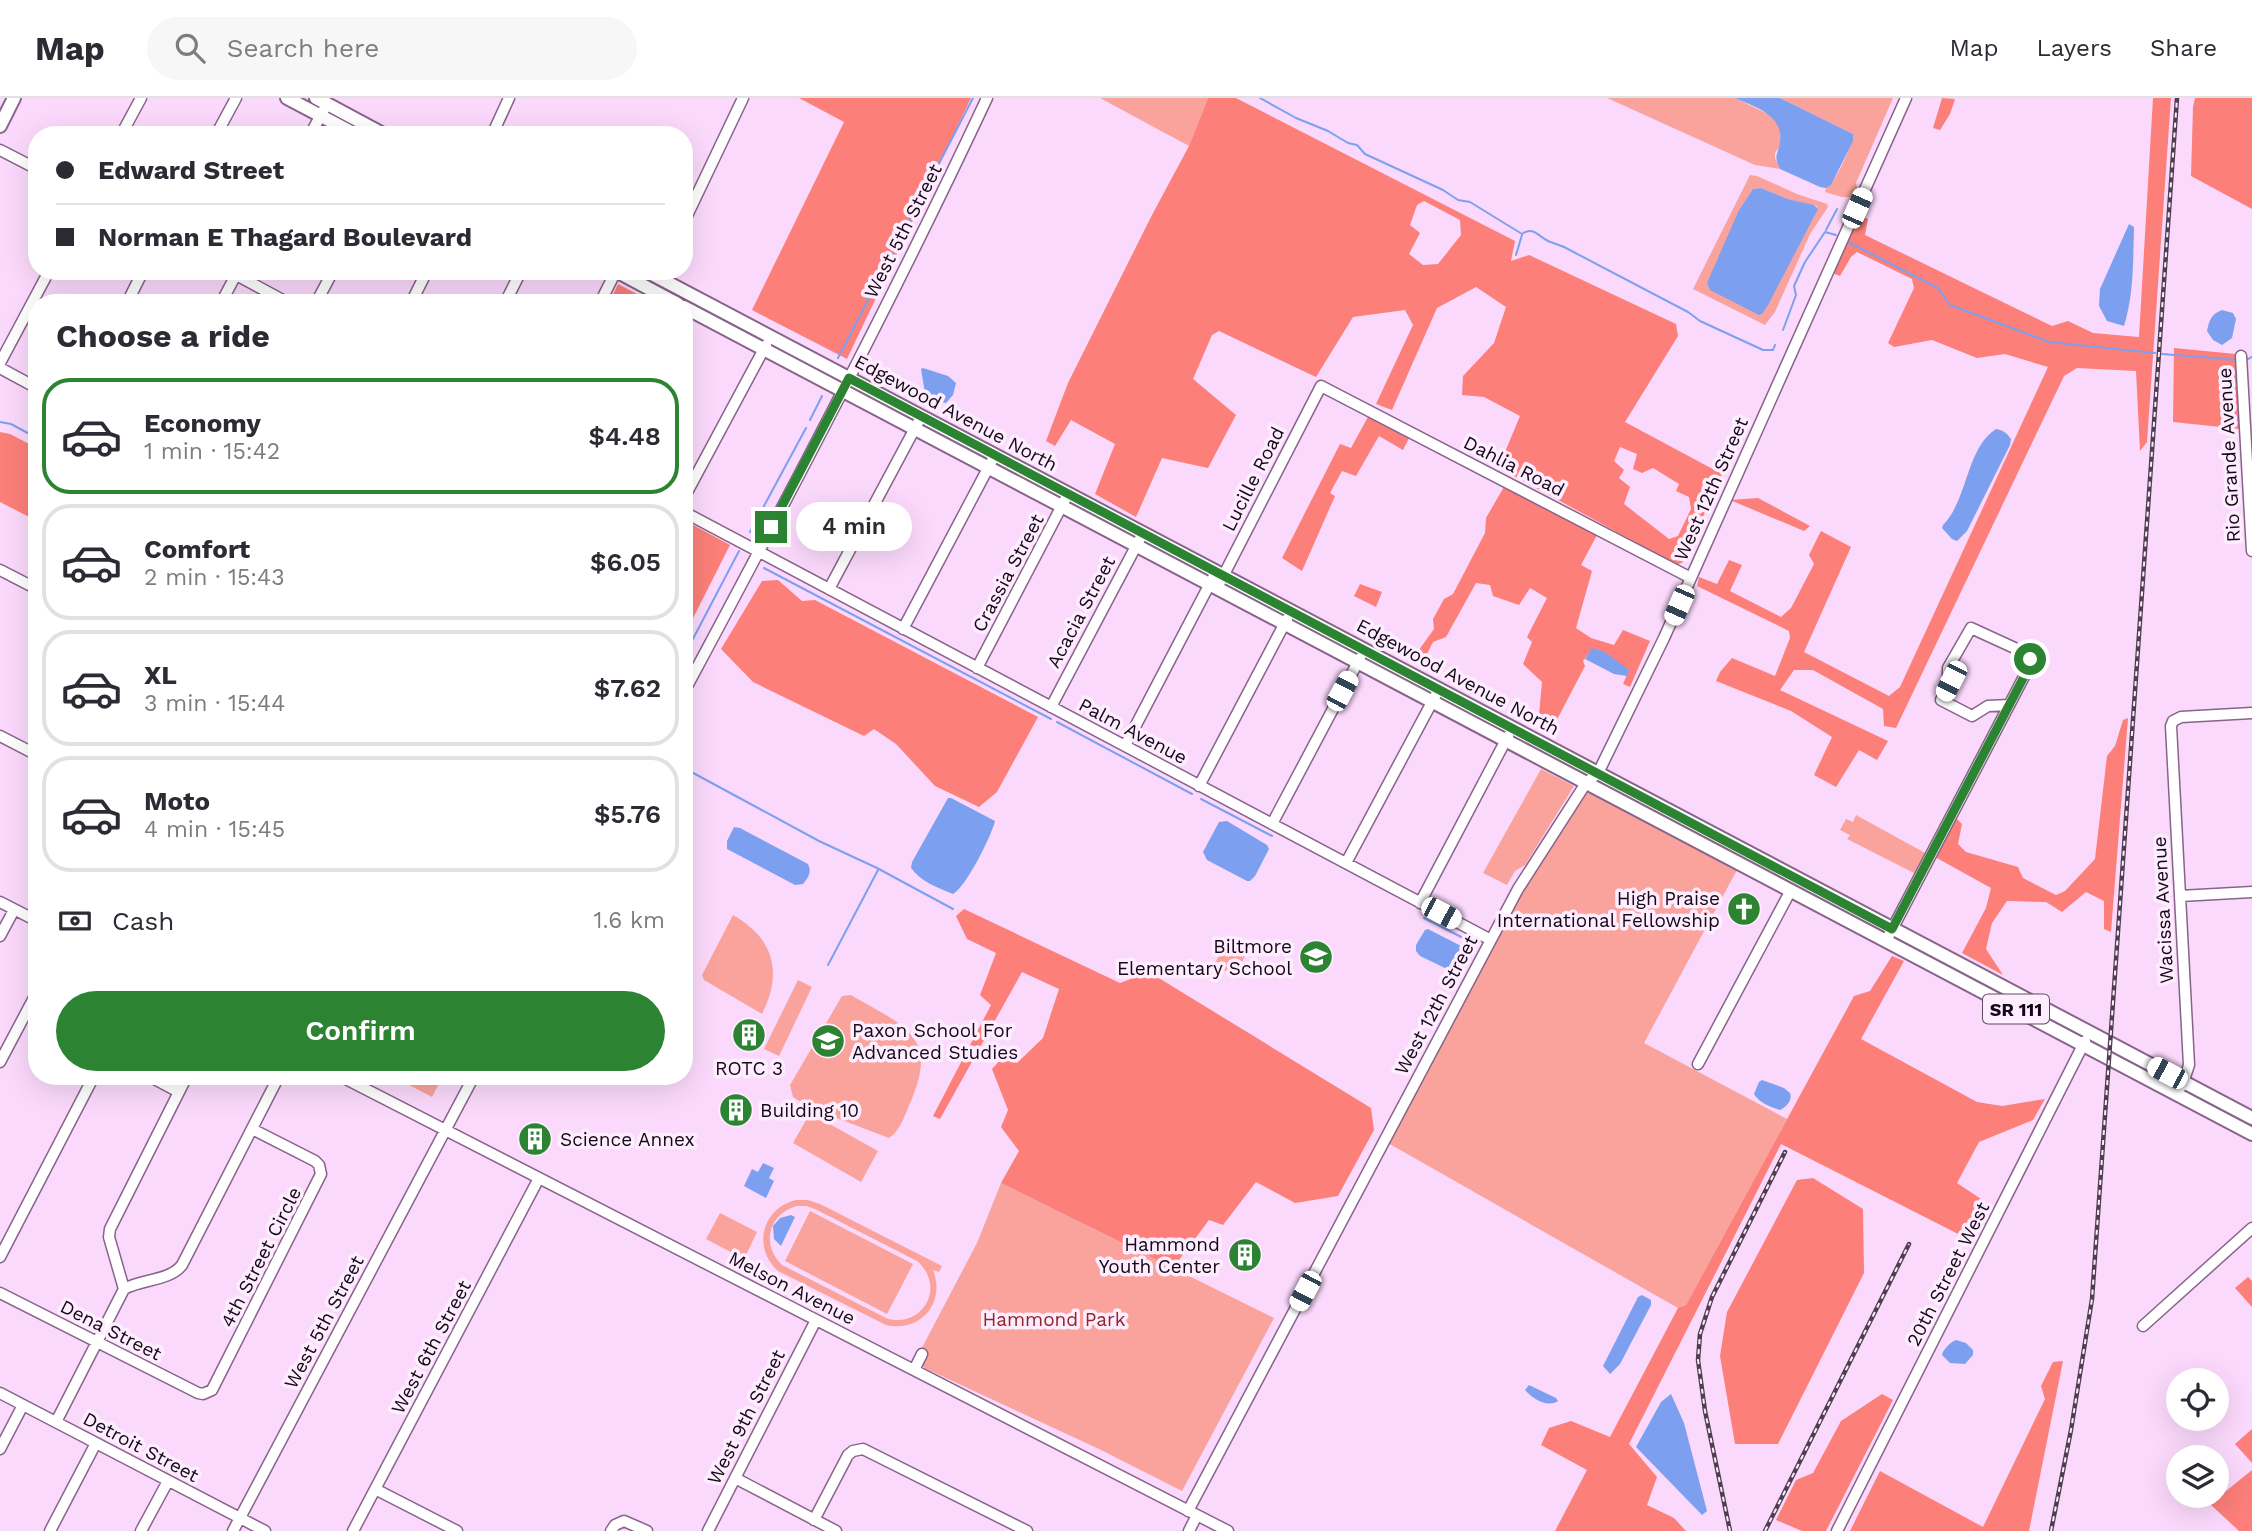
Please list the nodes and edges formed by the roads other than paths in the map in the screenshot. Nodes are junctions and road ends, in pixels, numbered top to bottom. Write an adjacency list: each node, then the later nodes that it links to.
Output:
1 (14, 98): 10 (main road)
2 (141, 98): 11 (street)
3 (236, 98): 12 (street)
4 (287, 98): 9 (main road)
5 (509, 98): 16 (street)
6 (743, 98): 19 (street)
7 (987, 98): 37 (street, West 5th Street)
8 (1906, 98): 55 (street, West 12th Street)
9 (321, 106): 13 (street); 14 (main road); 15 (main road)
10 (2, 118)
11 (126, 126)
12 (221, 126)
13 (313, 126)
14 (346, 126)
15 (365, 126)
16 (496, 126)
17 (0, 150): 18 (street)
18 (28, 164)
19 (693, 203)
20 (248, 280): 25 (street)
21 (633, 280): 24 (main road)
22 (656, 280): 24 (street)
23 (668, 280): 27 (main road, Edgewood Avenue North / SR 111)
24 (652, 290): 26 (main road)
25 (272, 294)
26 (659, 294)
27 (690, 294)
28 (693, 296): 29 (main road, Edgewood Avenue North / SR 111)
29 (696, 298): 30 (street); 33 (main road, Edgewood Avenue North / SR 111)
30 (693, 302)
31 (28, 312): 36 (street)
32 (693, 316): 34 (main road, Edgewood Avenue North / SR 111)
33 (771, 337): 34 (street); 37 (main road, Edgewood Avenue North / SR 111)
34 (764, 349): 40 (main road, Edgewood Avenue North / SR 111); 45 (street)
35 (2241, 356): 52 (street, Rio Grande Avenue)
36 (0, 366): 38 (street)
37 (849, 378): 40 (street, West 5th Street); 41 (main road, Edgewood Avenue North / SR 111)
38 (28, 383)
39 (1321, 386): 54 (street, Lucille Road); 55 (street, Dahlia Road)
40 (843, 391): 42 (main road, Edgewood Avenue North / SR 111); 51 (street, West 5th Street)
41 (922, 417): 42 (street); 43 (main road, Edgewood Avenue North / SR 111)
42 (915, 429): 44 (main road, Edgewood Avenue North / SR 111); 58 (street)
43 (995, 455): 44 (street); 46 (main road, Edgewood Avenue North / SR 111)
44 (988, 468): 47 (main road, Edgewood Avenue North / SR 111); 61 (street)
45 (693, 481)
46 (1068, 494): 47 (street, Crassia Street); 49 (main road, Edgewood Avenue North / SR 111)
47 (1062, 506): 50 (main road, Edgewood Avenue North / SR 111); 64 (street, Crassia Street)
48 (693, 517): 51 (street, Palm Avenue)
49 (1143, 533): 50 (street, Acacia Street); 54 (main road, Edgewood Avenue North / SR 111)
50 (1136, 545): 57 (main road, Edgewood Avenue North / SR 111); 69 (street, Acacia Street)
51 (759, 551): 58 (street, Palm Avenue); 65 (street, West 5th Street)
52 (2252, 551)
53 (1, 572): 56 (street)
54 (1220, 574): 57 (street, Lucille Road); 59 (main road, Edgewood Avenue North / SR 111)
55 (1691, 578): 76 (street, West 12th Street)
56 (28, 585)
57 (1213, 586): 60 (main road, Edgewood Avenue North / SR 111); 74 (street, Lucille Road)
58 (829, 589): 61 (street, Palm Avenue)
59 (1291, 611): 60 (street); 62 (main road, Edgewood Avenue North / SR 111)
60 (1284, 624): 63 (main road, Edgewood Avenue North / SR 111); 78 (street)
61 (903, 629): 64 (street, Palm Avenue)
62 (1364, 650): 63 (street); 66 (main road, Edgewood Avenue North / SR 111)
63 (1358, 662): 67 (main road, Edgewood Avenue North / SR 111); 79 (street)
64 (977, 668): 69 (street, Palm Avenue)
65 (693, 675)
66 (1438, 689): 67 (street); 71 (main road, Edgewood Avenue North / SR 111)
67 (1432, 701): 73 (main road, Edgewood Avenue North / SR 111); 82 (street)
68 (2009, 705): 68 (street); 90 (street)
69 (1051, 707): 74 (street, Palm Avenue)
70 (2252, 713): 85 (street, Wacissa Avenue)
71 (1512, 727): 73 (street); 76 (main road, Edgewood Avenue North / SR 111)
72 (0, 736): 75 (street)
73 (1506, 740): 77 (main road, Edgewood Avenue North / SR 111); 87 (street)
74 (1125, 746): 78 (street, Palm Avenue)
75 (28, 750)
76 (1598, 773): 77 (street, West 12th Street); 80 (main road, Edgewood Avenue North / SR 111)
77 (1586, 783): 81 (main road, Edgewood Avenue North / SR 111); 92 (street, West 12th Street)
78 (1199, 786): 79 (street, Palm Avenue)
79 (1272, 824): 82 (street, Palm Avenue)
80 (1744, 850): 81 (street); 90 (main road, Edgewood Avenue North / SR 111)
81 (1737, 862): 83 (main road, Edgewood Avenue North / SR 111)
82 (1346, 863): 87 (street, Palm Avenue)
83 (1791, 890): 93 (main road, Edgewood Avenue North / SR 111); 98 (street)
84 (2252, 892): 85 (street)
85 (2179, 896): 105 (street, Wacissa Avenue)
86 (0, 902): 88 (street)
87 (1420, 903): 92 (street, Palm Avenue)
88 (14, 909): 89 (street); 91 (street)
89 (28, 916)
90 (1892, 929): 93 (street); 95 (main road, Edgewood Avenue North / SR 111)
91 (0, 936)
92 (1491, 940): 130 (street, West 12th Street)
93 (1886, 941): 96 (main road, Edgewood Avenue North / SR 111)
94 (28, 1009): 97 (street)
95 (2090, 1032): 96 (street, 20th Street West); 105 (main road, Edgewood Avenue North / SR 111)
96 (2083, 1044): 105 (main road, Edgewood Avenue North / SR 111); 146 (street, 20th Street West)
97 (0, 1062)
98 (1698, 1064)
99 (89, 1085): 113 (street)
100 (166, 1085): 106 (street)
101 (182, 1085): 106 (street)
102 (274, 1085): 108 (street)
103 (358, 1085): 109 (street, Melson Avenue)
104 (469, 1085): 109 (street, West 5th Street)
105 (2181, 1088): 107 (main road, Edgewood Avenue North / SR 111); 110 (main road, Edgewood Avenue North / SR 111)
106 (179, 1092): 114 (street)
107 (2252, 1118)
108 (252, 1129): 114 (street); 122 (street, 4th Street Circle)
109 (445, 1130): 111 (street, Melson Avenue); 131 (street, West 5th Street)
110 (2252, 1133)
111 (539, 1178): 116 (street, Melson Avenue); 129 (street, West 6th Street)
112 (2252, 1228): 117 (street)
113 (0, 1257)
114 (124, 1289): 118 (street)
115 (0, 1293): 118 (street, Dena Street)
116 (816, 1320): 120 (street, Melson Avenue); 127 (street, West 9th Street)
117 (2143, 1326)
118 (97, 1342): 122 (street, Dena Street); 124 (street)
119 (922, 1354): 120 (street)
120 (914, 1370): 130 (street, Melson Avenue)
121 (0, 1393): 123 (street, Detroit Street)
122 (207, 1393)
123 (23, 1405): 124 (street, Detroit Street); 126 (street)
124 (56, 1422): 125 (street, Detroit Street)
125 (96, 1443): 128 (street, Detroit Street); 133 (street)
126 (0, 1450)
127 (735, 1478): 132 (street); 141 (street, West 9th Street)
128 (168, 1481): 131 (street, Detroit Street); 134 (street)
129 (375, 1489): 137 (street, West 6th Street); 138 (street)
130 (1193, 1513): 144 (street, West 12th Street); 145 (street, Melson Avenue)
131 (240, 1518): 135 (street, West 5th Street); 136 (street, Detroit Street)
132 (814, 1520): 142 (street); 143 (street)
133 (50, 1531)
134 (141, 1531)
135 (233, 1531)
136 (265, 1531)
137 (353, 1531)
138 (457, 1531)
139 (611, 1531): 140 (street)
140 (647, 1531)
141 (708, 1531)
142 (836, 1531)
143 (1027, 1531)
144 (1189, 1531)
145 (1228, 1531)
146 (1837, 1531)

